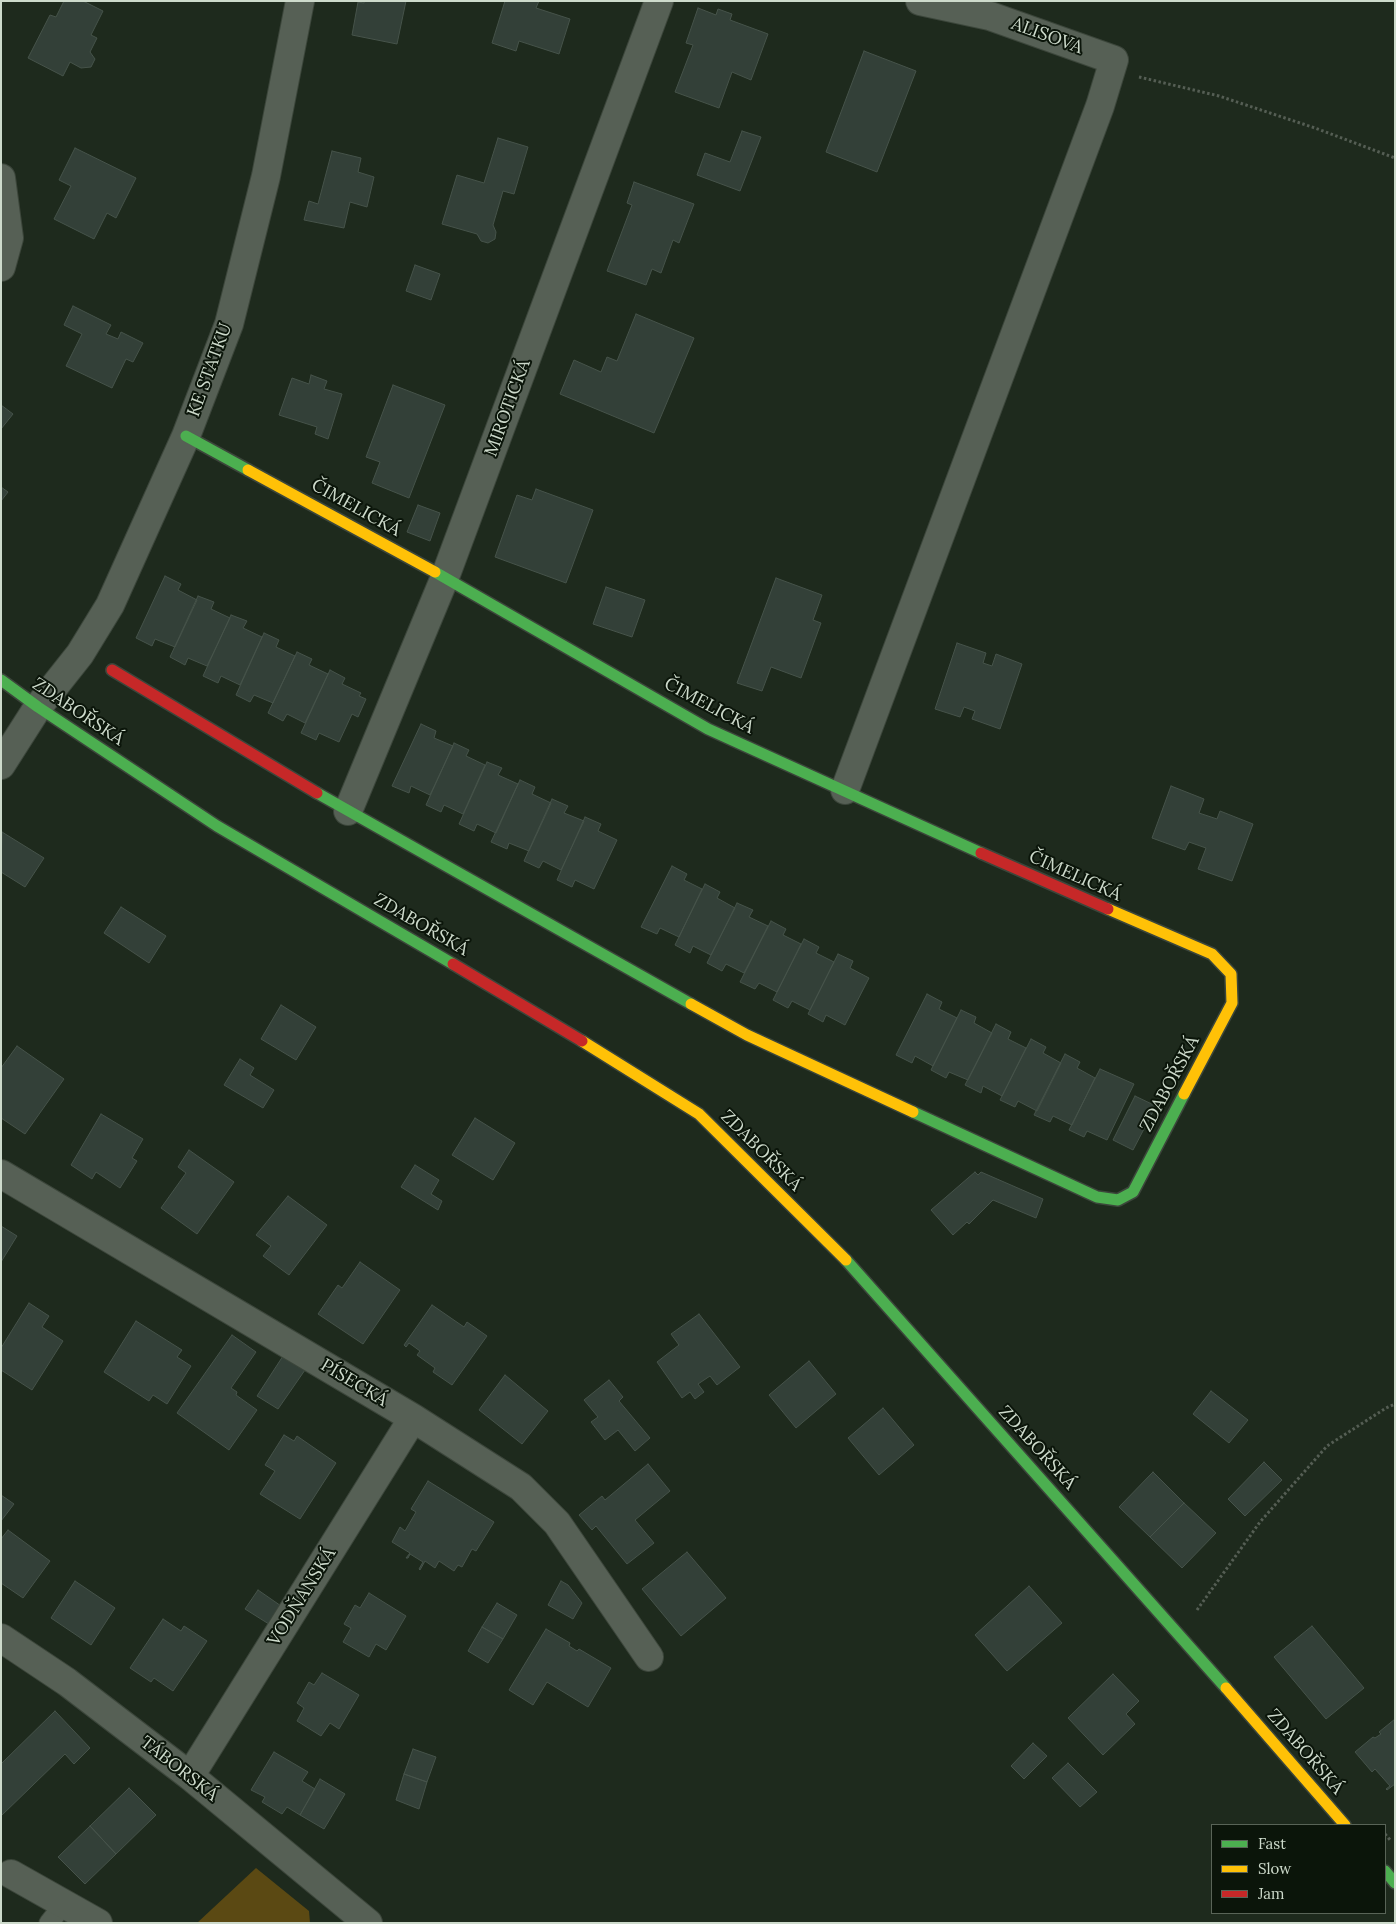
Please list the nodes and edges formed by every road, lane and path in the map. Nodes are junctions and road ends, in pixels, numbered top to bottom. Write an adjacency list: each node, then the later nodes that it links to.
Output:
1 (300, 1): 8 (street, KE STATKU)
2 (659, 1): 9 (street, MIROTICKÁ)
3 (920, 1): 4 (street, ALISOVA)
4 (1114, 60): 5 (path); 14 (street)
5 (1395, 158)
6 (1, 178): 7 (street)
7 (1, 267)
8 (186, 436): 9 (street, ČIMELICKÁ); 12 (street, KE STATKU)
9 (445, 577): 14 (street, ČIMELICKÁ); 15 (street, MIROTICKÁ)
10 (112, 670): 15 (street, ZDABOŘSKÁ)
11 (1, 680): 12 (street, ZDABOŘSKÁ)
12 (38, 707): 13 (street, KE STATKU); 20 (street, ZDABOŘSKÁ)
13 (1, 765)
14 (845, 790): 16 (street, ČIMELICKÁ)
15 (348, 811): 16 (street, ZDABOŘSKÁ)
16 (1231, 974)
17 (1, 1174): 19 (street, PÍSECKÁ)
18 (1395, 1404): 20 (path)
19 (413, 1418): 22 (street, PÍSECKÁ); 23 (street, VODŇANSKÁ)
20 (1180, 1635): 24 (street, ZDABOŘSKÁ)
21 (1, 1638): 23 (street, TÁBORSKÁ)
22 (649, 1656)
23 (190, 1776): 29 (street, TÁBORSKÁ)
24 (1344, 1824)
25 (1386, 1872): 27 (street)
26 (11, 1874): 28 (street)
27 (1395, 1883)
28 (57, 1913): 30 (street)
29 (353, 1918)
30 (98, 1923)

